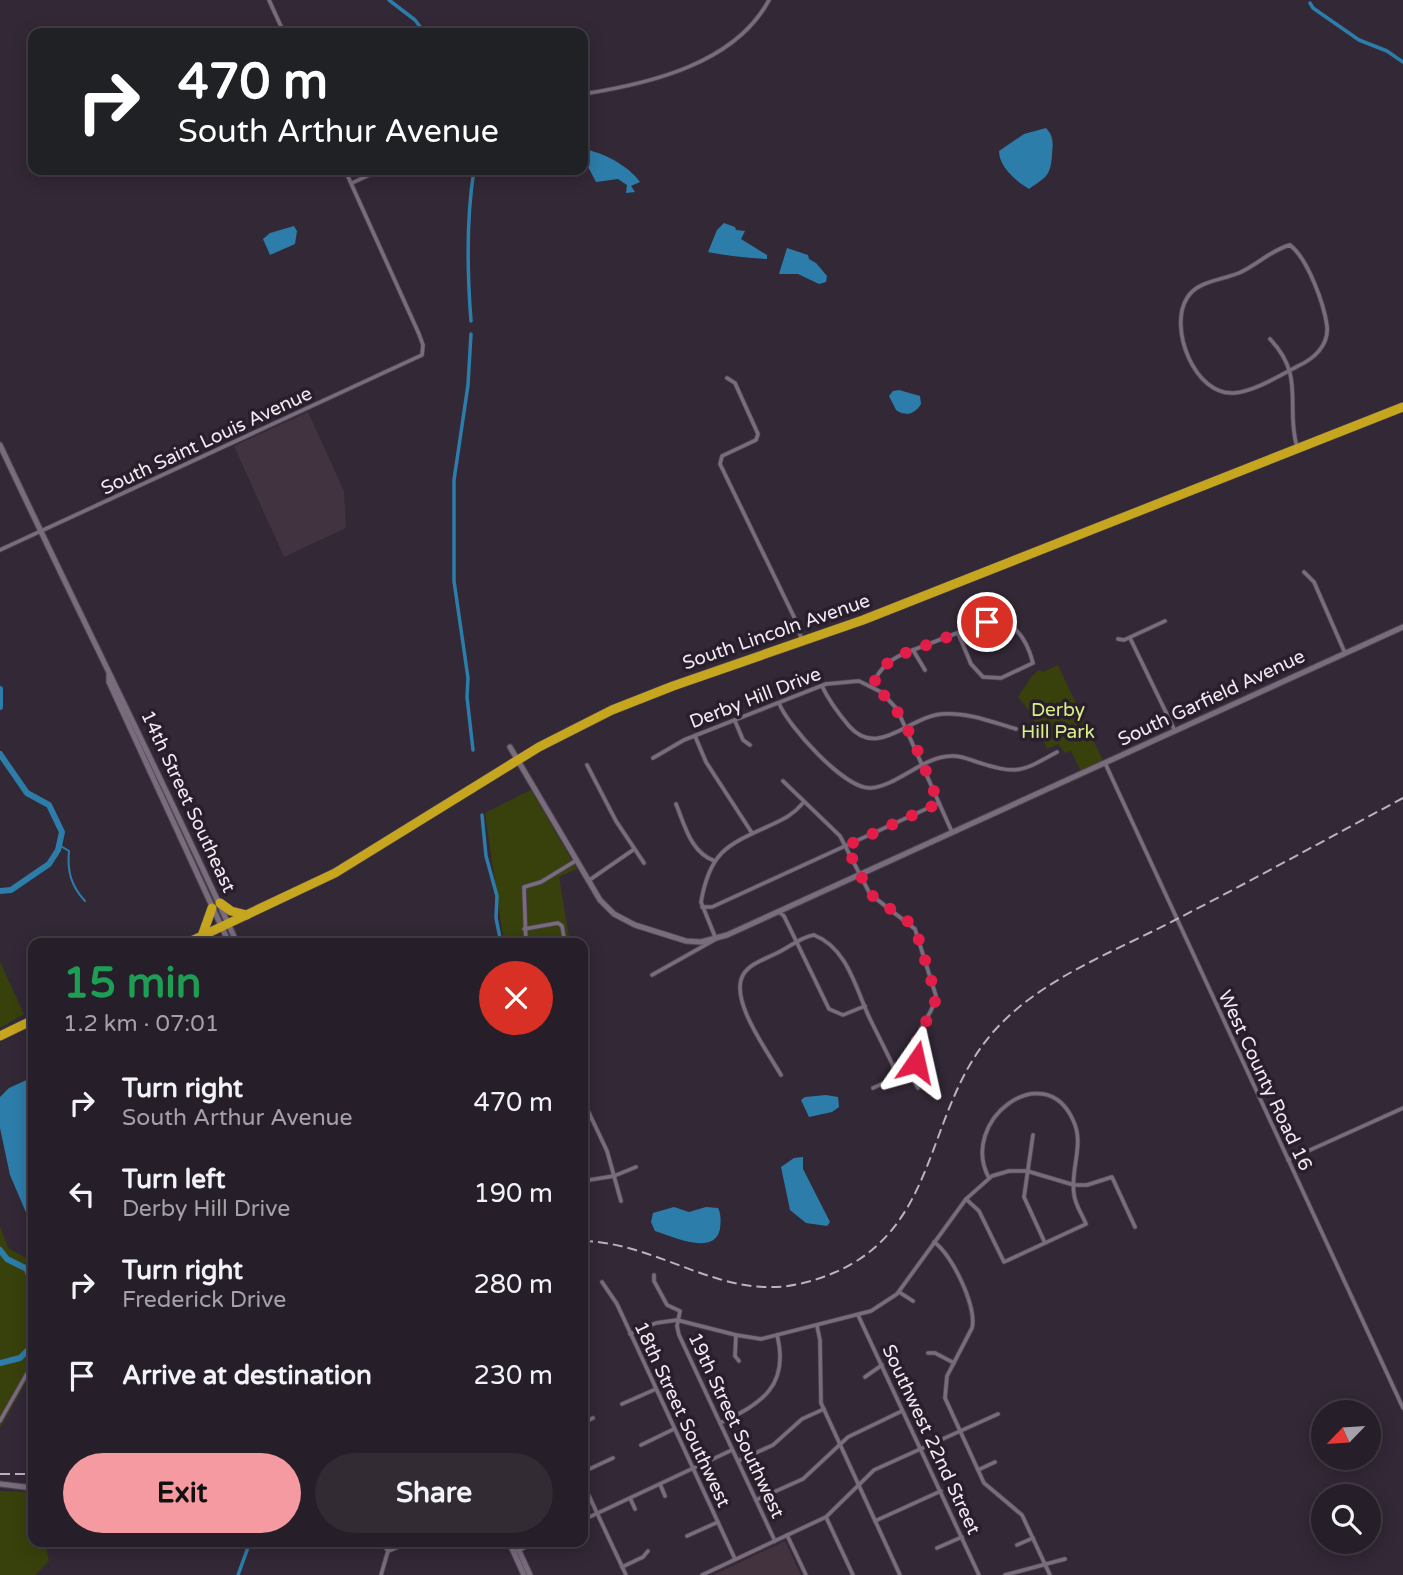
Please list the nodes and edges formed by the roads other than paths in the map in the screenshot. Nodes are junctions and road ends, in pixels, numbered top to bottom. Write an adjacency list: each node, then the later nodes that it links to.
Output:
1 (269, 0): 3 (street)
2 (769, 0): 4 (street)
3 (282, 28)
4 (588, 93)
5 (348, 175): 7 (street)
6 (369, 175): 7 (street)
7 (352, 183): 14 (street, South Saint Louis Avenue)
8 (1270, 339): 9 (street)
9 (1289, 371): 9 (street); 13 (street)
10 (727, 378): 22 (street)
11 (1403, 407): 13 (highway, South Lincoln Avenue)
12 (0, 444): 14 (street, 14th Street Southeast)
13 (1297, 449): 22 (highway, South Lincoln Avenue)
14 (40, 531): 15 (street, South Saint Louis Avenue); 26 (street, 14th Street Southeast)
15 (0, 550)
16 (1304, 572): 24 (street)
17 (1165, 621): 20 (street)
18 (1403, 627): 24 (street, South Garfield Avenue)
19 (958, 632): 19 (street); 23 (street)
20 (1130, 638): 21 (street); 36 (street)
21 (1118, 639)
22 (802, 643): 42 (highway, South Lincoln Avenue)
23 (913, 650): 25 (street); 28 (street)
24 (1345, 653): 36 (street, South Garfield Avenue)
25 (925, 670)
26 (109, 675): 29 (street, 14th Street Southeast); 32 (street, 14th Street Southeast)
27 (822, 685): 28 (street, Derby Hill Drive); 30 (street, Derby Hill Drive); 33 (street)
28 (872, 686): 33 (street)
29 (117, 702): 32 (street); 35 (street, 14th Street Southeast)
30 (779, 703): 31 (street, Derby Hill Drive); 45 (street)
31 (734, 720): 37 (street, Derby Hill Drive); 38 (street)
32 (136, 725): 46 (street, 14th Street Southeast)
33 (905, 727): 34 (street); 45 (street)
34 (1016, 729)
35 (129, 730): 46 (street); 60 (street, 14th Street Southeast)
36 (1175, 731): 43 (street, South Garfield Avenue)
37 (695, 735): 41 (street, Derby Hill Drive); 52 (street)
38 (750, 746)
39 (510, 747): 42 (street)
40 (1057, 752): 45 (street)
41 (653, 758)
42 (518, 760): 55 (street); 63 (highway, South Lincoln Avenue)
43 (1105, 763): 51 (street, South Garfield Avenue); 88 (street, West County Road 16)
44 (587, 765): 54 (street)
45 (922, 765): 49 (street)
46 (157, 770): 60 (street, 14th Street Southeast)
47 (783, 781): 48 (street)
48 (803, 803): 52 (street); 53 (street)
49 (939, 803): 51 (street); 53 (street)
50 (676, 804): 56 (street)
51 (953, 832): 58 (street, South Garfield Avenue)
52 (752, 833): 56 (street)
53 (846, 846): 58 (street); 61 (street)
54 (633, 849): 57 (street); 59 (street)
55 (577, 860): 59 (street); 65 (street)
56 (715, 860): 61 (street)
57 (644, 863)
58 (859, 875): 62 (street, South Garfield Avenue); 80 (street)
59 (588, 880): 72 (street)
60 (216, 906): 63 (highway); 64 (street, 14th Street Southeast); 66 (highway)
61 (702, 907): 72 (street)
62 (779, 912): 72 (street, South Garfield Avenue); 73 (street)
63 (247, 915): 64 (highway, South Lincoln Avenue)
64 (225, 925): 66 (highway, South Lincoln Avenue); 68 (street, 14th Street Southeast); 69 (street, 14th Street Southeast)
65 (524, 929): 70 (street); 71 (street)
66 (202, 936): 67 (highway, South Lincoln Avenue)
67 (198, 938)
68 (228, 938)
69 (234, 938)
70 (525, 938)
71 (564, 938)
72 (716, 939): 74 (street, South Garfield Avenue)
73 (797, 941): 75 (street); 75 (street); 78 (street)
74 (652, 975)
75 (865, 1006): 79 (street)
76 (28, 1022): 77 (highway)
77 (0, 1036)
78 (781, 1074)
79 (898, 1076): 80 (street); 81 (street)
80 (910, 1076): 82 (street)
81 (873, 1088)
82 (918, 1088)
83 (1403, 1108): 88 (street)
84 (588, 1111): 85 (street)
85 (591, 1118): 86 (street); 91 (street)
86 (588, 1120)
87 (1033, 1135): 90 (street)
88 (1288, 1160): 118 (street, West County Road 16)
89 (636, 1167): 91 (street)
90 (1027, 1171): 92 (street); 94 (street); 99 (street)
91 (614, 1176): 93 (street); 96 (street)
92 (989, 1178): 94 (street); 95 (street)
93 (588, 1180)
94 (1074, 1185): 97 (street); 99 (street)
95 (966, 1199): 98 (street); 99 (street)
96 (621, 1201)
97 (1135, 1227)
98 (934, 1242): 102 (street); 112 (street)
99 (1045, 1243)
100 (654, 1275): 105 (street, 19th Street Southwest)
101 (602, 1282): 107 (street, 18th Street Southwest)
102 (899, 1292): 103 (street); 104 (street)
103 (913, 1301)
104 (858, 1315): 106 (street); 113 (street, Southwest 22nd Street)
105 (677, 1320): 107 (street); 108 (street); 125 (street, 19th Street Southwest)
106 (817, 1326): 109 (street); 119 (street)
107 (630, 1334): 116 (street, 18th Street Southwest)
108 (736, 1335): 109 (street); 111 (street)
109 (777, 1335): 125 (street)
110 (928, 1353): 112 (street)
111 (739, 1361)
112 (954, 1363): 127 (street)
113 (882, 1366): 115 (street); 120 (street, Southwest 22nd Street)
114 (28, 1372): 124 (street)
115 (866, 1377)
116 (656, 1389): 117 (street); 126 (street, 18th Street Southwest)
117 (622, 1404)
118 (1403, 1408)
119 (824, 1409): 128 (street); 133 (street)
120 (902, 1411): 128 (street); 131 (street, Southwest 22nd Street)
121 (998, 1414): 127 (street)
122 (593, 1418): 123 (street)
123 (588, 1420)
124 (0, 1421)
125 (720, 1423): 130 (street, 19th Street Southwest)
126 (674, 1429): 129 (street); 135 (street, 18th Street Southwest)
127 (959, 1431): 131 (street); 137 (street)
128 (839, 1443): 140 (street); 146 (street)
129 (641, 1445)
130 (733, 1450): 133 (street, 19th Street Southwest); 135 (street)
131 (920, 1450): 140 (street); 142 (street, Southwest 22nd Street)
132 (613, 1458): 136 (street)
133 (738, 1461): 146 (street, 19th Street Southwest)
134 (995, 1462): 137 (street)
135 (693, 1469): 139 (street); 152 (street, 18th Street Southwest)
136 (588, 1470)
137 (977, 1470): 156 (street)
138 (0, 1484): 141 (street)
139 (660, 1484): 144 (street); 145 (street)
140 (858, 1485): 149 (street); 151 (street)
141 (28, 1487)
142 (941, 1490): 151 (street); 155 (street, Southwest 22nd Street)
143 (588, 1494): 148 (street)
144 (666, 1496)
145 (630, 1498): 147 (street); 148 (street)
146 (755, 1500): 157 (street, 19th Street Southwest)
147 (635, 1509)
148 (597, 1513): 150 (street); 171 (street)
149 (827, 1517): 153 (street); 178 (street)
150 (588, 1518)
151 (875, 1521): 179 (street)
152 (718, 1522): 154 (street); 168 (street, 18th Street Southwest)
153 (787, 1535): 157 (street); 177 (street)
154 (687, 1536)
155 (962, 1537): 164 (street); 180 (street, Southwest 22nd Street)
156 (1033, 1538): 158 (street); 170 (street)
157 (775, 1541): 168 (street)
158 (1017, 1545)
159 (385, 1547): 165 (street)
160 (398, 1547): 165 (street)
161 (513, 1547): 167 (street)
162 (516, 1547): 167 (street)
163 (527, 1547): 167 (street)
164 (937, 1548)
165 (388, 1551): 172 (street)
166 (648, 1551): 171 (street)
167 (517, 1552): 173 (street); 174 (street)
168 (735, 1559): 176 (street)
169 (1065, 1559): 170 (street)
170 (1045, 1566): 181 (street); 182 (street)
171 (622, 1567): 175 (street)
172 (381, 1575)
173 (524, 1575)
174 (530, 1575)
175 (626, 1575)
176 (702, 1575)
177 (806, 1575)
178 (853, 1575)
179 (900, 1575)
180 (979, 1575)
181 (1005, 1575)
182 (1050, 1575)

